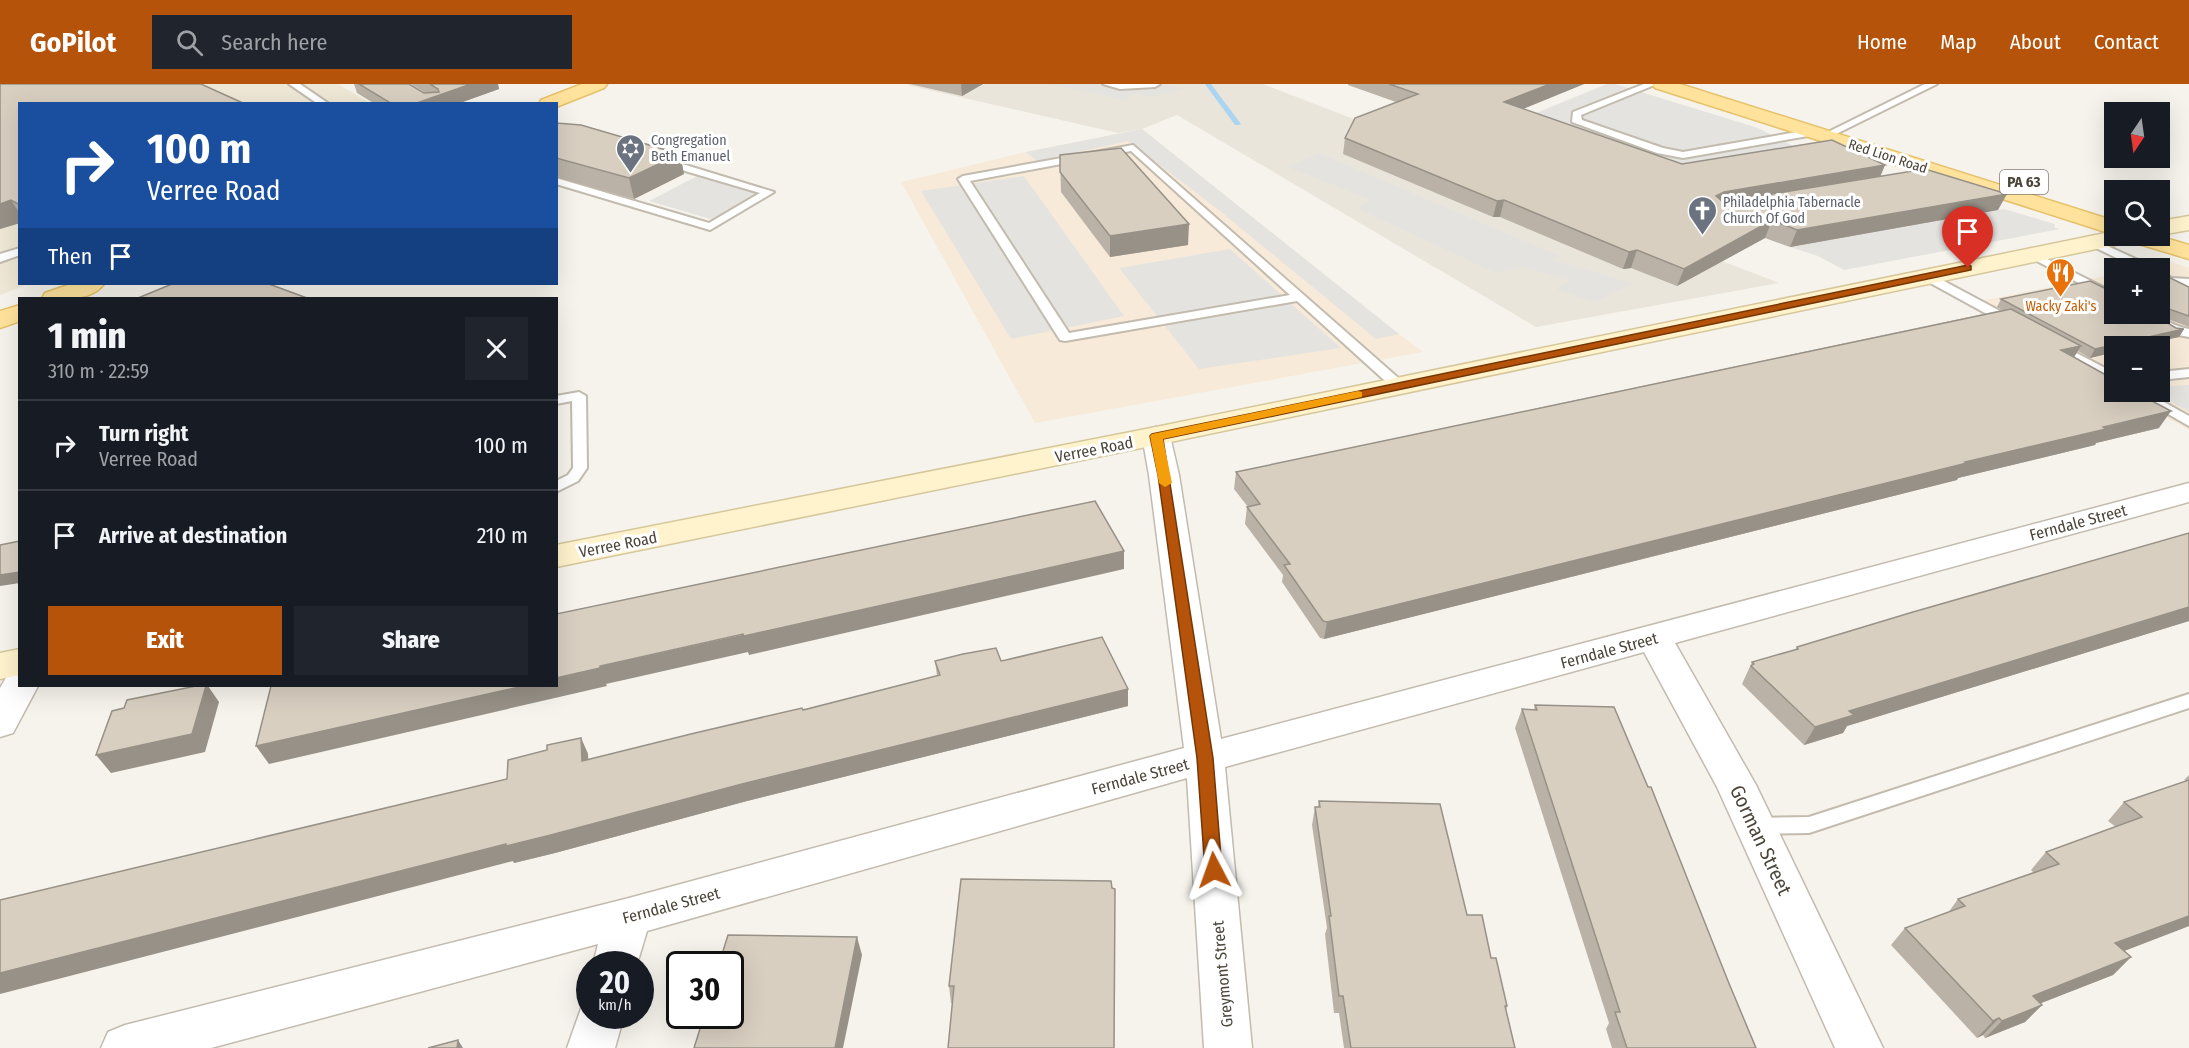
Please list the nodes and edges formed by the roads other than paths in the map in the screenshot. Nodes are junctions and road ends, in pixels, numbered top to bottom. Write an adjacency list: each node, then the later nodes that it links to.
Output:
1 (294, 84): 9 (lane)
2 (597, 84): 10 (main road)
3 (1108, 84): 4 (lane)
4 (1155, 84)
5 (1652, 84): 11 (lane)
6 (1661, 84): 11 (main road, Red Lion Road / PA 63)
7 (1707, 84): 11 (main road, Red Lion Road / PA 63)
8 (1932, 84): 11 (lane)
9 (322, 102)
10 (553, 102)
11 (1829, 130): 13 (main road, Red Lion Road / PA 63); 16 (main road, Red Lion Road / PA 63)
12 (656, 159): 15 (lane)
13 (1948, 175): 14 (lane); 17 (main road, Red Lion Road / PA 63)
14 (1925, 179)
15 (558, 182)
16 (2104, 208)
17 (2104, 225)
18 (2170, 226): 19 (main road)
19 (2189, 234)
20 (2104, 240): 21 (main road, Verree Road)
21 (2092, 242): 25 (main road, Verree Road); 27 (lane)
22 (2170, 246): 24 (main road)
23 (18, 252): 26 (lane)
24 (2189, 252)
25 (2033, 255): 28 (main road, Verree Road); 32 (lane)
26 (0, 258)
27 (2125, 258)
28 (1927, 276): 36 (lane); 42 (main road, Verree Road)
29 (2170, 281): 30 (lane)
30 (2189, 283)
31 (89, 285): 33 (main road)
32 (2104, 290)
33 (57, 297)
34 (1299, 297): 34 (lane); 42 (lane)
35 (2162, 324): 37 (lane)
36 (2021, 327)
37 (2189, 333)
38 (2042, 339): 39 (lane)
39 (2104, 373)
40 (2189, 373): 41 (lane)
41 (2170, 375)
42 (1400, 386): 46 (main road, Verree Road)
43 (558, 400): 47 (lane)
44 (2155, 402): 45 (lane)
45 (2189, 422)
46 (1156, 436): 49 (main road, Verree Road); 56 (street, Greymont Street)
47 (558, 486)
48 (2189, 492): 50 (street, Ferndale Street)
49 (558, 556)
50 (1654, 638): 56 (street, Ferndale Street); 57 (street, Gorman Street)
51 (18, 662): 52 (main road)
52 (0, 666)
53 (19, 687): 55 (street)
54 (2189, 701): 57 (lane)
55 (0, 723)
56 (1205, 758): 58 (street, Ferndale Street); 63 (street, Greymont Street)
57 (1755, 826): 64 (street, Gorman Street)
58 (629, 917): 59 (street); 61 (street, Ferndale Street)
59 (619, 951)
60 (597, 1029): 62 (street)
61 (125, 1048)
62 (591, 1048)
63 (1228, 1048)
64 (1859, 1048)

